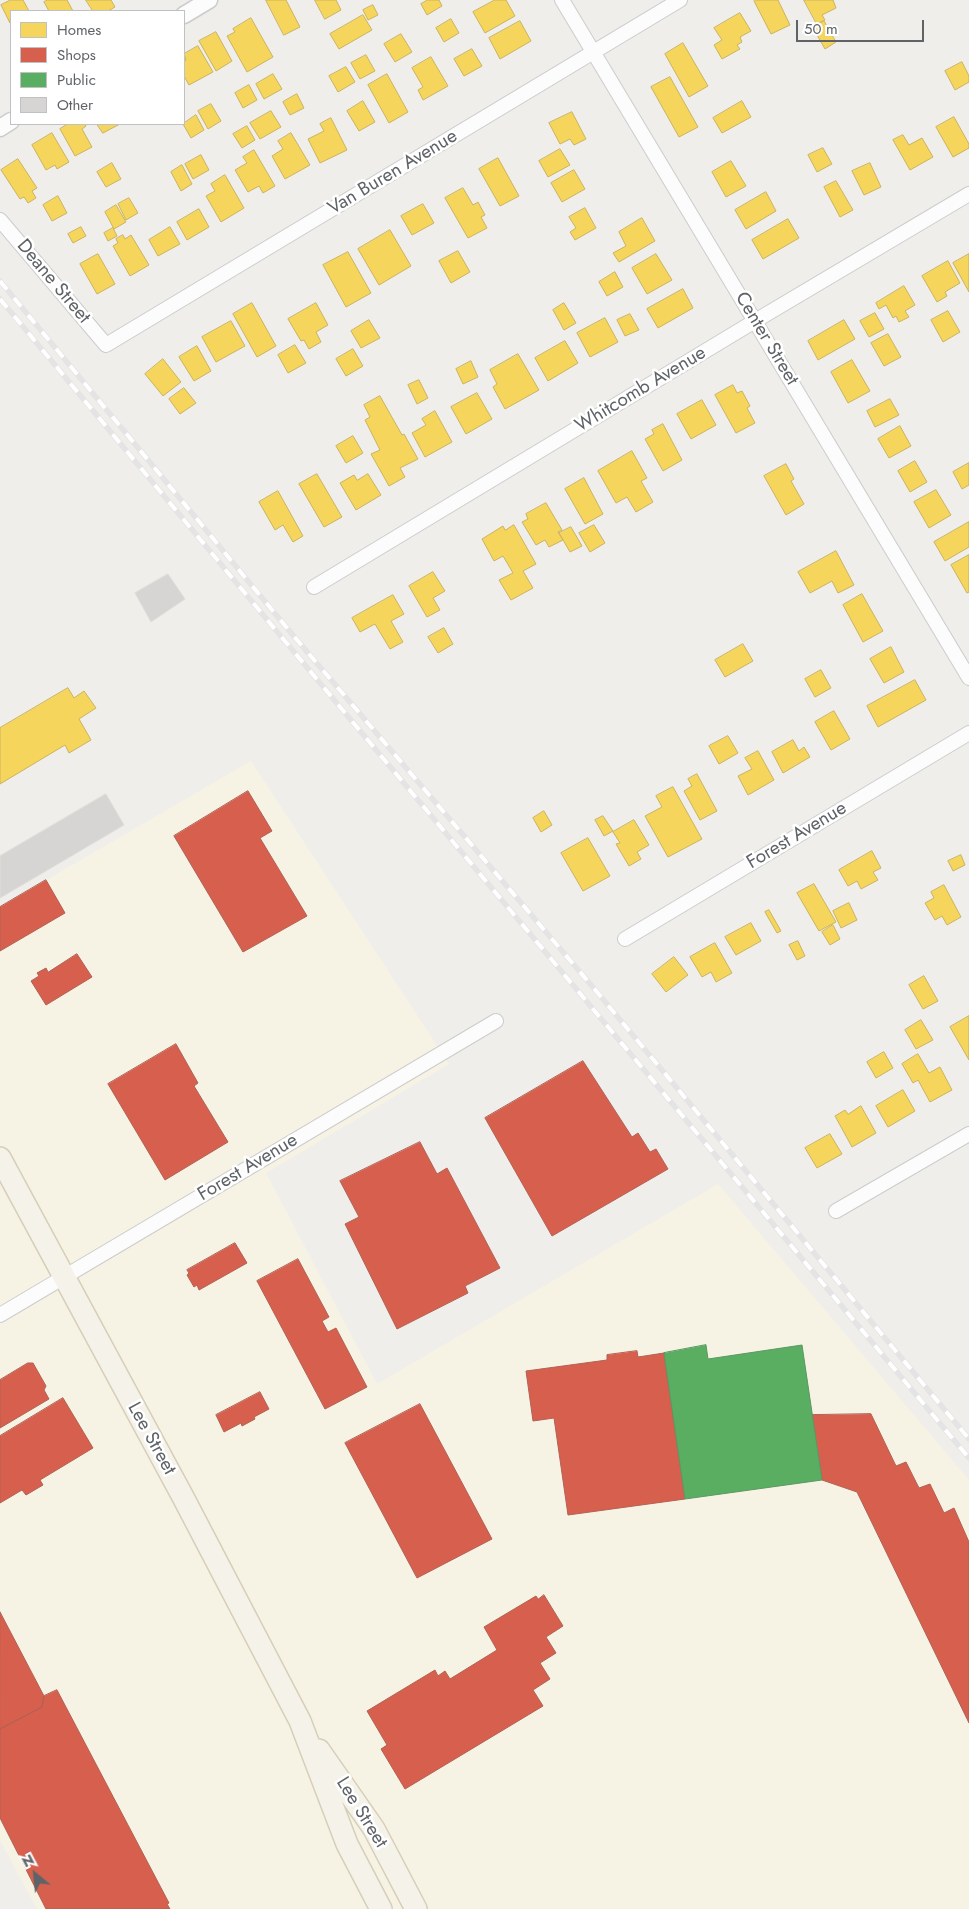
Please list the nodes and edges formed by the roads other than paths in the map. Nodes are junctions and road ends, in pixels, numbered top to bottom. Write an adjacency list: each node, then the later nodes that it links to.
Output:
1 (209, 0): 4 (street)
2 (562, 0): 5 (street, Center Street)
3 (680, 0): 5 (street, Van Buren Avenue)
4 (185, 14)
5 (594, 52): 8 (street, Center Street); 9 (street, Van Buren Avenue)
6 (969, 194): 8 (street, Whitcomb Avenue)
7 (0, 220): 9 (street, Deane Street)
8 (755, 321): 10 (street, Whitcomb Avenue); 11 (street, Center Street)
9 (106, 345)
10 (314, 588)
11 (969, 678)
12 (969, 733): 13 (street, Forest Avenue)
13 (624, 939)
14 (496, 1021): 18 (street, Forest Avenue)
15 (969, 1134): 17 (street)
16 (0, 1158): 18 (main road, Lee Street)
17 (836, 1211)
18 (63, 1277): 19 (street, Forest Avenue); 20 (main road, Lee Street)
19 (0, 1315)
20 (300, 1721): 21 (main road, Lee Street); 22 (main road, Lee Street)
21 (381, 1909)
22 (416, 1909)

